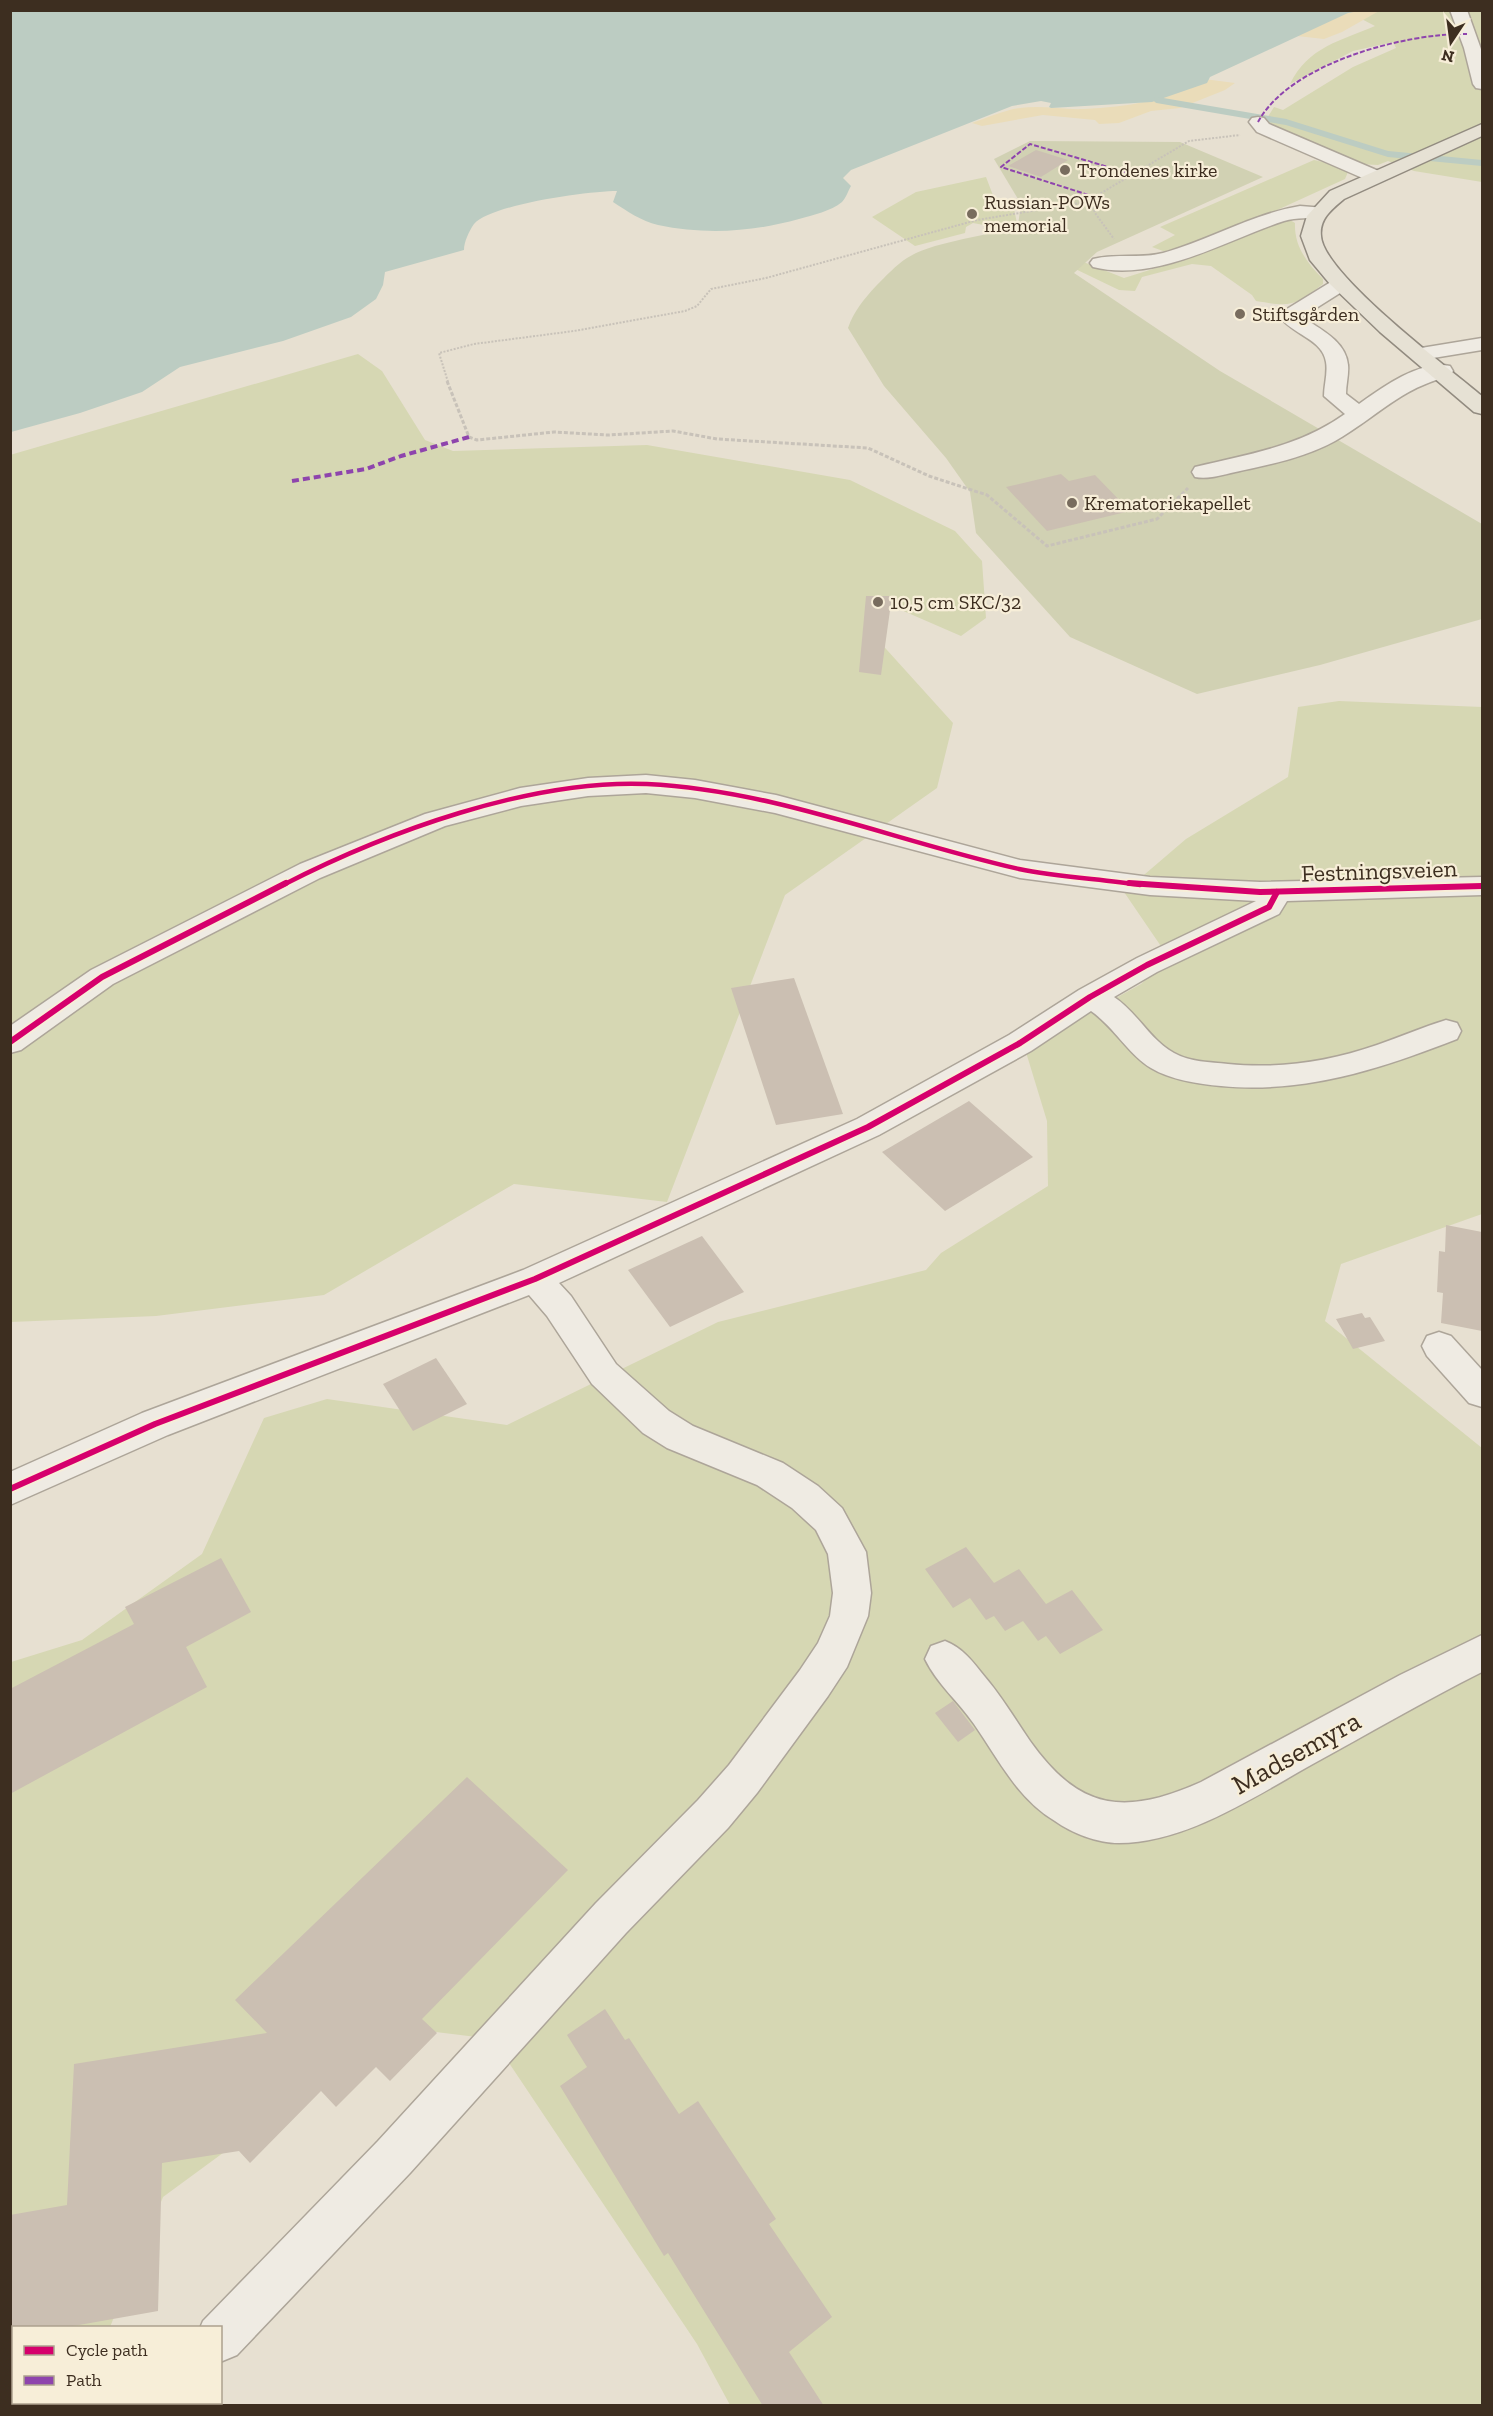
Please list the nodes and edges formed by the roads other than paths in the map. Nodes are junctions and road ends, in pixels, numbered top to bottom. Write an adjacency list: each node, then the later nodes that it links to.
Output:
1 (1458, 10): 2 (street)
2 (1482, 84)
3 (1264, 127): 5 (street)
4 (1482, 129): 5 (main road)
5 (1374, 176): 6 (main road)
6 (1318, 212): 7 (street); 8 (main road)
7 (1100, 263)
8 (1341, 284): 10 (main road); 13 (street)
9 (1482, 344): 10 (street)
10 (1421, 354): 11 (main road)
11 (1442, 371): 12 (main road); 13 (street)
12 (1482, 407)
13 (1358, 414): 14 (street)
14 (1203, 472)
15 (1482, 886): 16 (street, Festningsveien)
16 (1277, 892): 17 (street); 19 (street, Festningsveien)
17 (1090, 997): 18 (street); 20 (street)
18 (1446, 1031)
19 (10, 1042)
20 (535, 1279): 23 (street); 26 (street)
21 (1438, 1346): 22 (street)
22 (1482, 1393)
23 (10, 1489)
24 (1482, 1653): 25 (street, Madsemyra)
25 (945, 1659)
26 (222, 2336)

